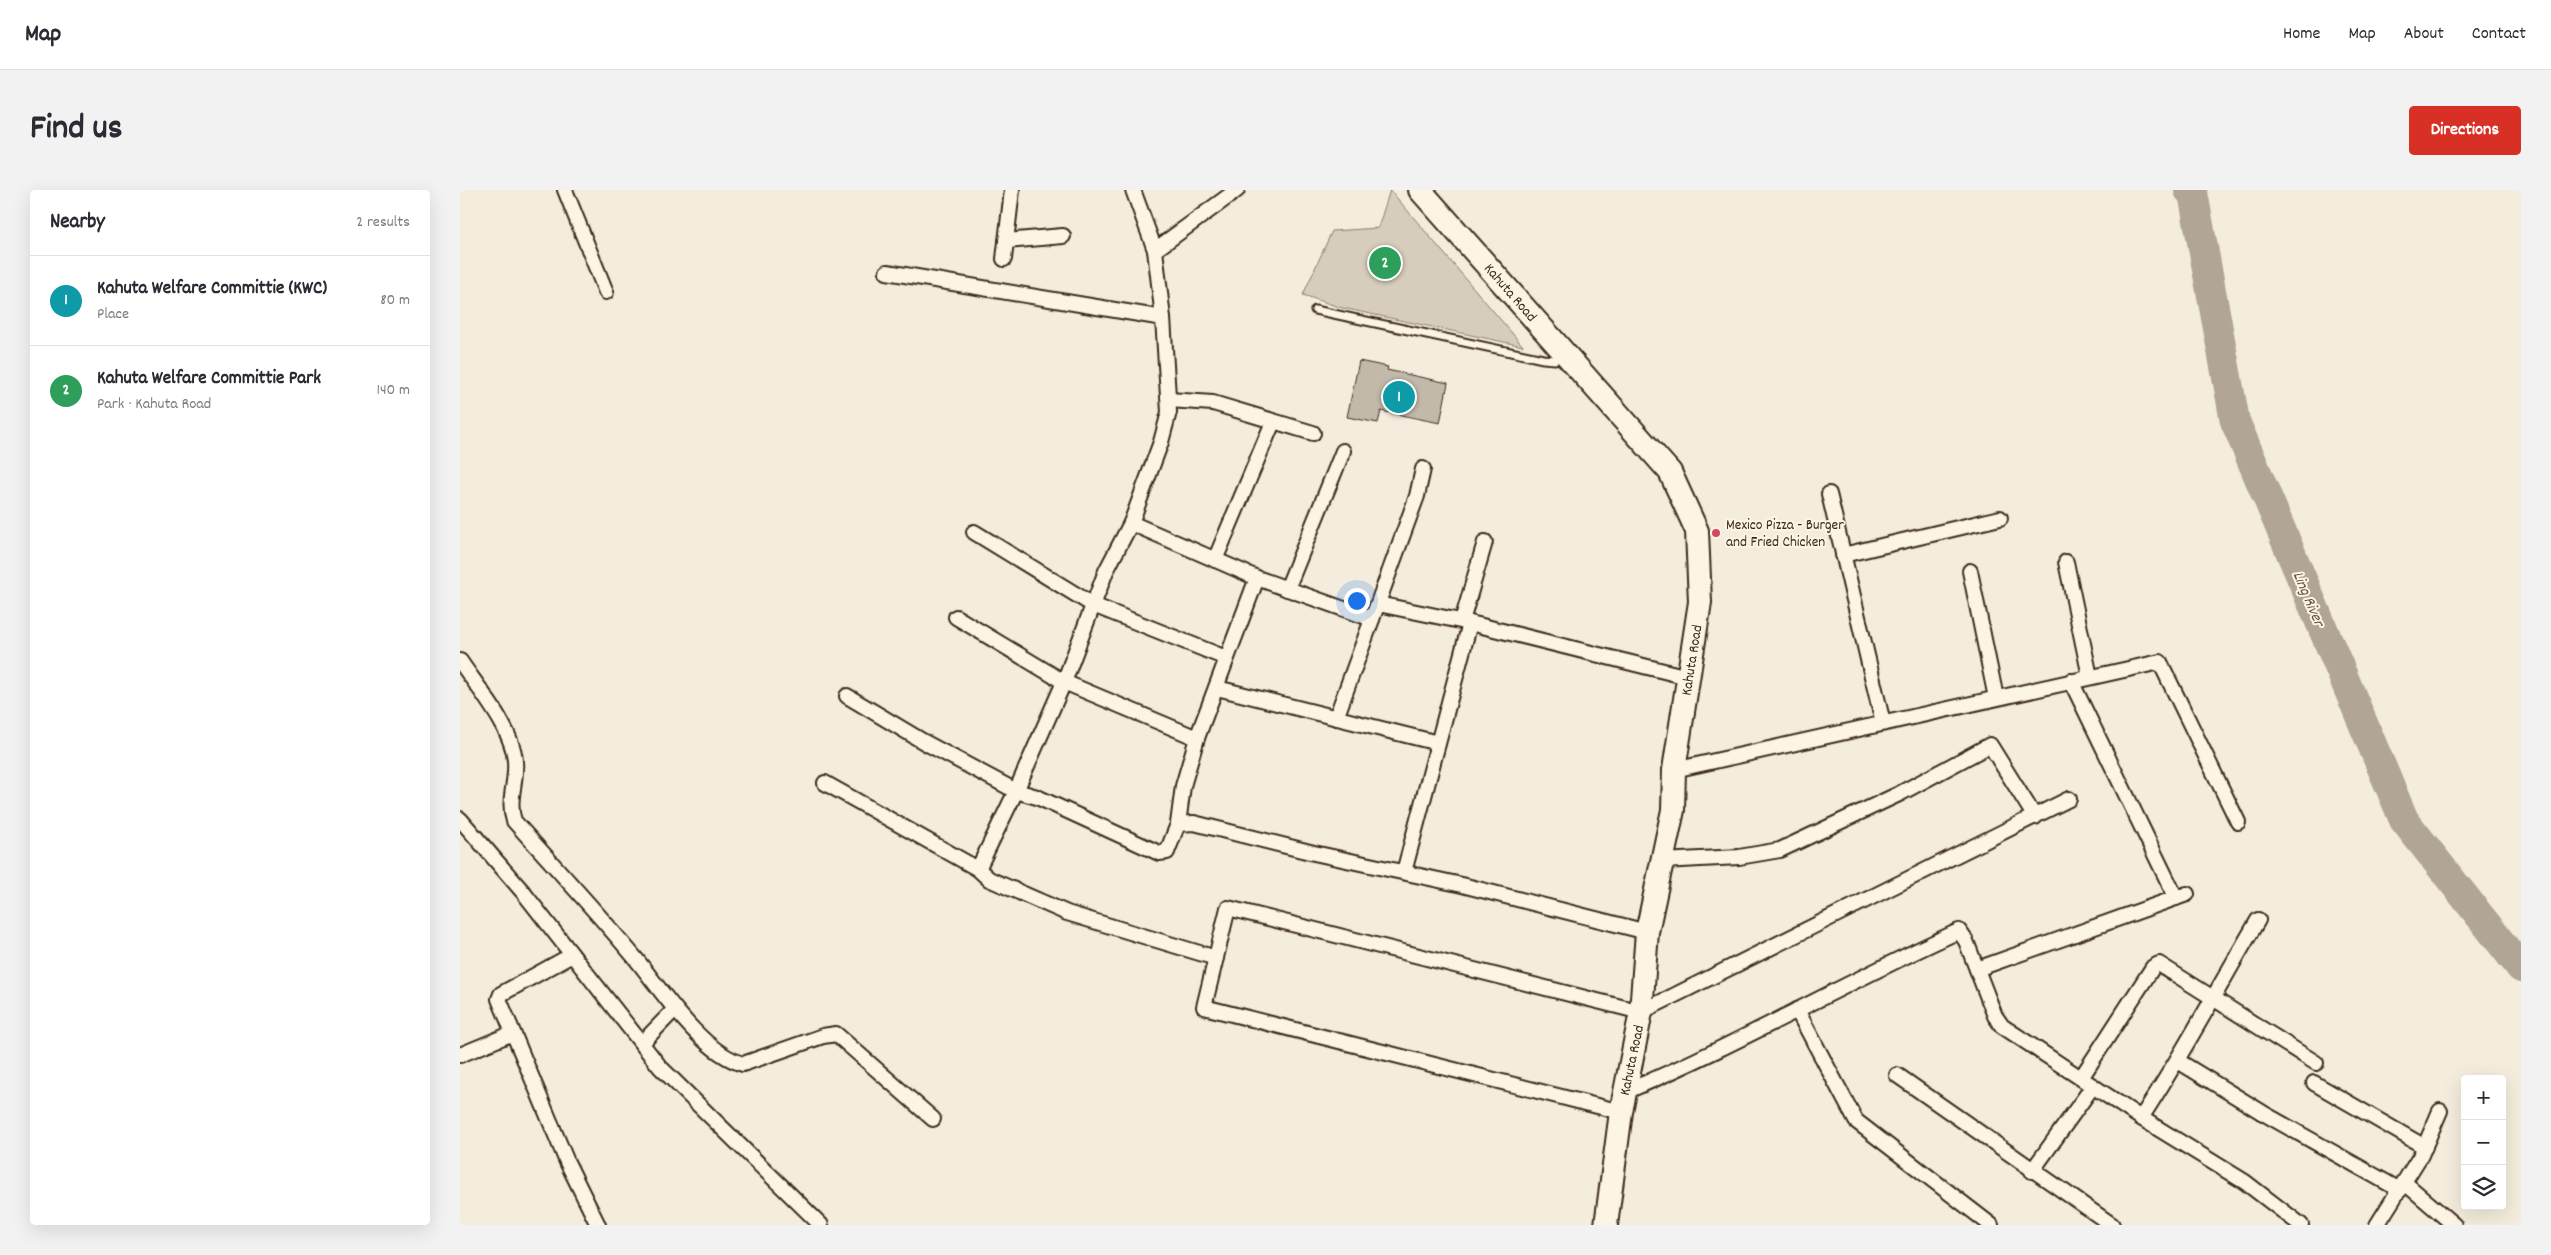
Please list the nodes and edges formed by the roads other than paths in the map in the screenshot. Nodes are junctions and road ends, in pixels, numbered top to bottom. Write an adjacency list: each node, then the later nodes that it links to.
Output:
1 (565, 190): 12 (street)
2 (1012, 190): 8 (street)
3 (1133, 190): 9 (street)
4 (1237, 190): 6 (street)
5 (1420, 190): 15 (highway, Kahuta Road)
6 (1222, 195): 9 (street)
7 (1063, 236): 8 (street)
8 (1006, 242): 10 (street)
9 (1155, 250): 14 (street)
10 (1004, 259)
11 (887, 272): 14 (street)
12 (606, 292)
13 (1315, 310): 15 (lane)
14 (1163, 318): 16 (street)
15 (1565, 354): 39 (highway, Kahuta Road)
16 (1168, 400): 17 (street); 23 (street)
17 (1274, 422): 18 (street); 27 (street)
18 (1313, 433)
19 (1343, 452): 31 (street)
20 (1423, 470): 32 (street)
21 (1829, 494): 26 (street)
22 (2000, 518): 26 (street)
23 (1132, 523): 27 (street); 33 (street)
24 (974, 532): 33 (street)
25 (1485, 542): 36 (street)
26 (1844, 555): 47 (street)
27 (1215, 560): 30 (street)
28 (2066, 562): 40 (street)
29 (1970, 571): 45 (street)
30 (1257, 578): 31 (street); 37 (street)
31 (1287, 589): 35 (street)
32 (1378, 604): 35 (street); 36 (street)
33 (1093, 605): 37 (street); 42 (street)
34 (956, 617): 42 (street)
35 (1372, 618): 46 (street)
36 (1466, 622): 39 (street); 49 (street)
37 (1226, 658): 43 (street)
38 (460, 661): 67 (street)
39 (1688, 677): 50 (highway, Kahuta Road)
40 (2090, 677): 41 (street); 56 (street)
41 (2071, 681): 45 (street); 65 (street)
42 (1064, 682): 48 (street); 52 (street)
43 (1217, 688): 46 (street); 48 (street)
44 (847, 696): 52 (street)
45 (1996, 698): 47 (street)
46 (1336, 718): 49 (street)
47 (1883, 723): 50 (street)
48 (1198, 738): 57 (street)
49 (1438, 743): 60 (street)
50 (1674, 770): 58 (highway, Kahuta Road)
51 (825, 783): 59 (street)
52 (1016, 791): 57 (street); 59 (street)
53 (2069, 799): 54 (street)
54 (2035, 817): 58 (street); 69 (street)
55 (460, 819): 63 (street)
56 (2238, 822)
57 (1178, 824): 60 (street)
58 (1662, 861): 62 (highway, Kahuta Road)
59 (978, 869): 64 (street)
60 (1404, 872): 62 (street)
61 (2258, 920): 66 (street)
62 (1647, 932): 69 (highway, Kahuta Road)
63 (572, 955): 70 (street); 71 (street)
64 (1216, 958): 69 (street); 78 (street)
65 (1977, 969): 68 (street); 76 (street)
66 (2212, 998): 73 (street); 74 (street); 76 (street)
67 (674, 1010): 71 (street); 81 (street)
68 (1797, 1010): 78 (street); 88 (street)
69 (1641, 1012): 78 (highway, Kahuta Road)
70 (513, 1033): 72 (street); 85 (street)
71 (642, 1043): 86 (street)
72 (460, 1055)
73 (2178, 1061): 80 (street); 84 (street)
74 (2316, 1064)
75 (1897, 1075): 83 (street)
76 (2087, 1082): 80 (street); 83 (street)
77 (2314, 1083): 82 (street)
78 (1623, 1102): 87 (highway, Kahuta Road)
79 (2440, 1111): 82 (street)
80 (2141, 1118): 90 (street)
81 (933, 1119)
82 (2425, 1148): 84 (street)
83 (2032, 1171): 89 (street)
84 (2403, 1186): 91 (street); 92 (street)
85 (598, 1225)
86 (820, 1225)
87 (1606, 1225)
88 (1991, 1225)
89 (2112, 1225)
90 (2301, 1225)
91 (2377, 1225)
92 (2454, 1225)

